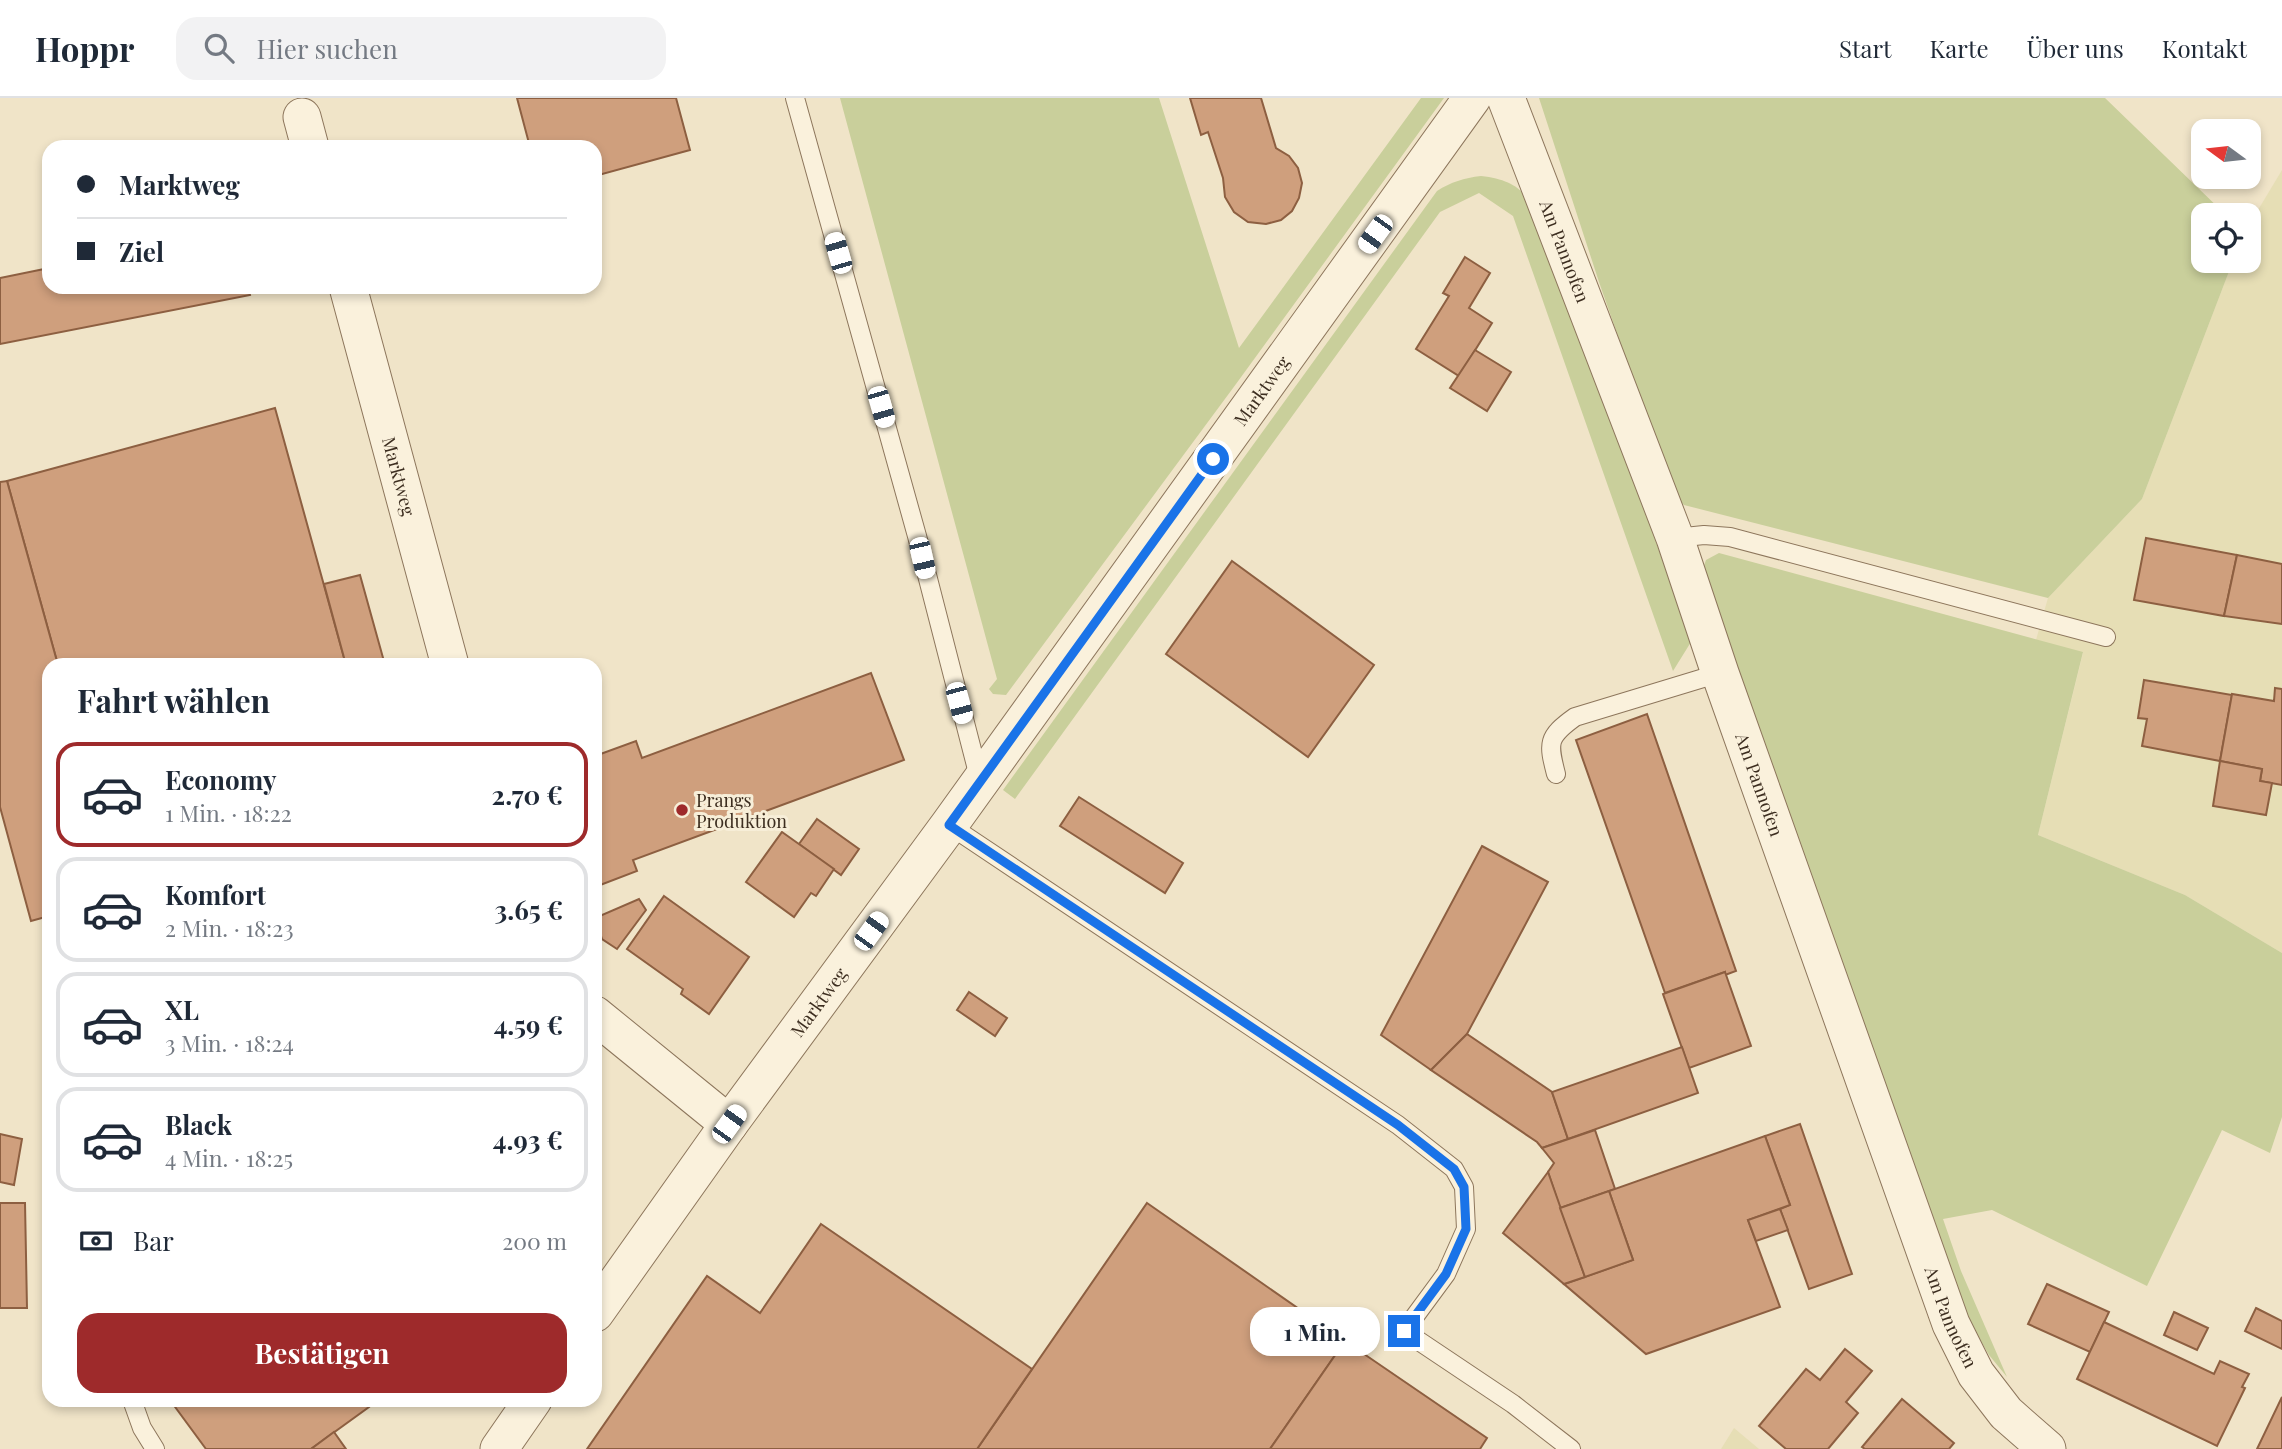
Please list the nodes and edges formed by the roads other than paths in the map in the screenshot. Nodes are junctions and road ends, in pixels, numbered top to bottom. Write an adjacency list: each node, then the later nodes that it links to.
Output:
1 (795, 98): 10 (lane)
2 (1472, 98): 10 (street, Marktweg)
3 (1506, 98): 5 (street, Am Pannofen)
4 (350, 294): 7 (street, Marktweg)
5 (1675, 538): 6 (lane); 8 (street, Am Pannofen)
6 (2106, 637)
7 (448, 658)
8 (1720, 673): 9 (lane); 20 (street, Am Pannofen)
9 (1556, 774)
10 (980, 781): 11 (street, Marktweg)
11 (949, 825): 13 (street, Marktweg); 19 (lane)
12 (602, 1020): 13 (street)
13 (729, 1124): 14 (street, Marktweg)
14 (602, 1303)
15 (134, 1407): 17 (lane)
16 (528, 1407): 18 (street)
17 (155, 1449)
18 (499, 1449)
19 (1571, 1449)
20 (2047, 1449)

